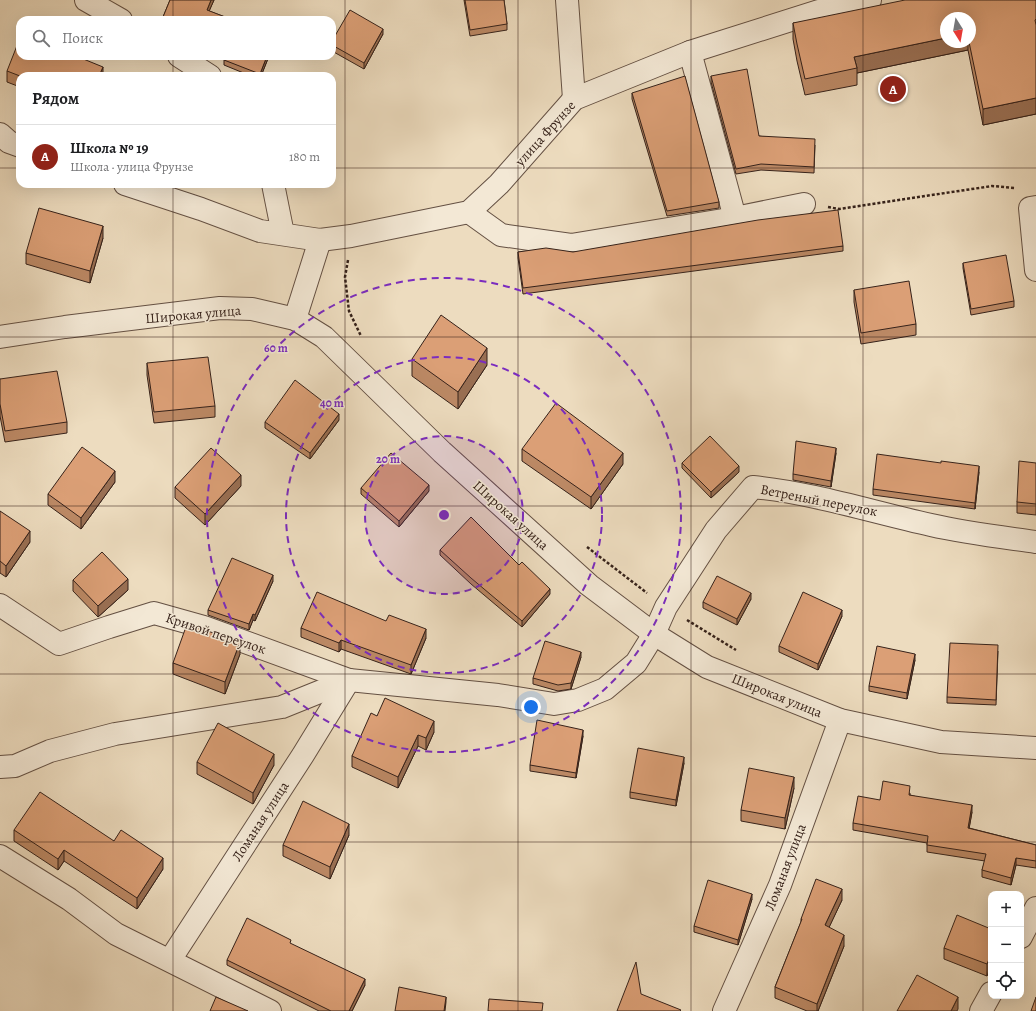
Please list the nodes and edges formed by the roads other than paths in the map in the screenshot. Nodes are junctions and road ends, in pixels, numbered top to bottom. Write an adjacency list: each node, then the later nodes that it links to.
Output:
1 (86, 0): 4 (street)
2 (567, 0): 8 (street)
3 (870, 0): 5 (street, улица Фрунзе)
4 (114, 16)
5 (690, 52): 8 (street, улица Фрунзе); 16 (street)
6 (185, 60): 7 (street)
7 (204, 72)
8 (574, 98): 15 (street, улица Фрунзе)
9 (0, 134): 10 (street)
10 (16, 145)
11 (137, 188): 17 (street)
12 (274, 188): 17 (street)
13 (804, 204): 16 (street)
14 (1033, 207): 19 (street)
15 (469, 212): 16 (street); 18 (street)
16 (735, 218)
17 (283, 234): 18 (street)
18 (320, 240): 20 (street)
19 (1036, 270)
20 (295, 319): 21 (street, Широкая улица); 24 (street, Широкая улица)
21 (0, 337)
22 (1036, 542): 24 (street, Ветреный переулок)
23 (0, 605): 25 (street, Кривой переулок)
24 (654, 634): 25 (street, Кривой переулок); 26 (street, Широкая улица)
25 (349, 680): 28 (street, Кривой переулок); 33 (street, Ломаная улица)
26 (840, 720): 27 (street, Широкая улица); 36 (street, Ломаная улица)
27 (1036, 748)
28 (8, 767): 29 (street)
29 (0, 783)
30 (0, 856): 33 (street)
31 (1036, 908): 32 (street)
32 (1024, 931)
33 (170, 960): 35 (street)
34 (988, 998): 37 (street)
35 (270, 1011)
36 (724, 1011)
37 (981, 1011)

